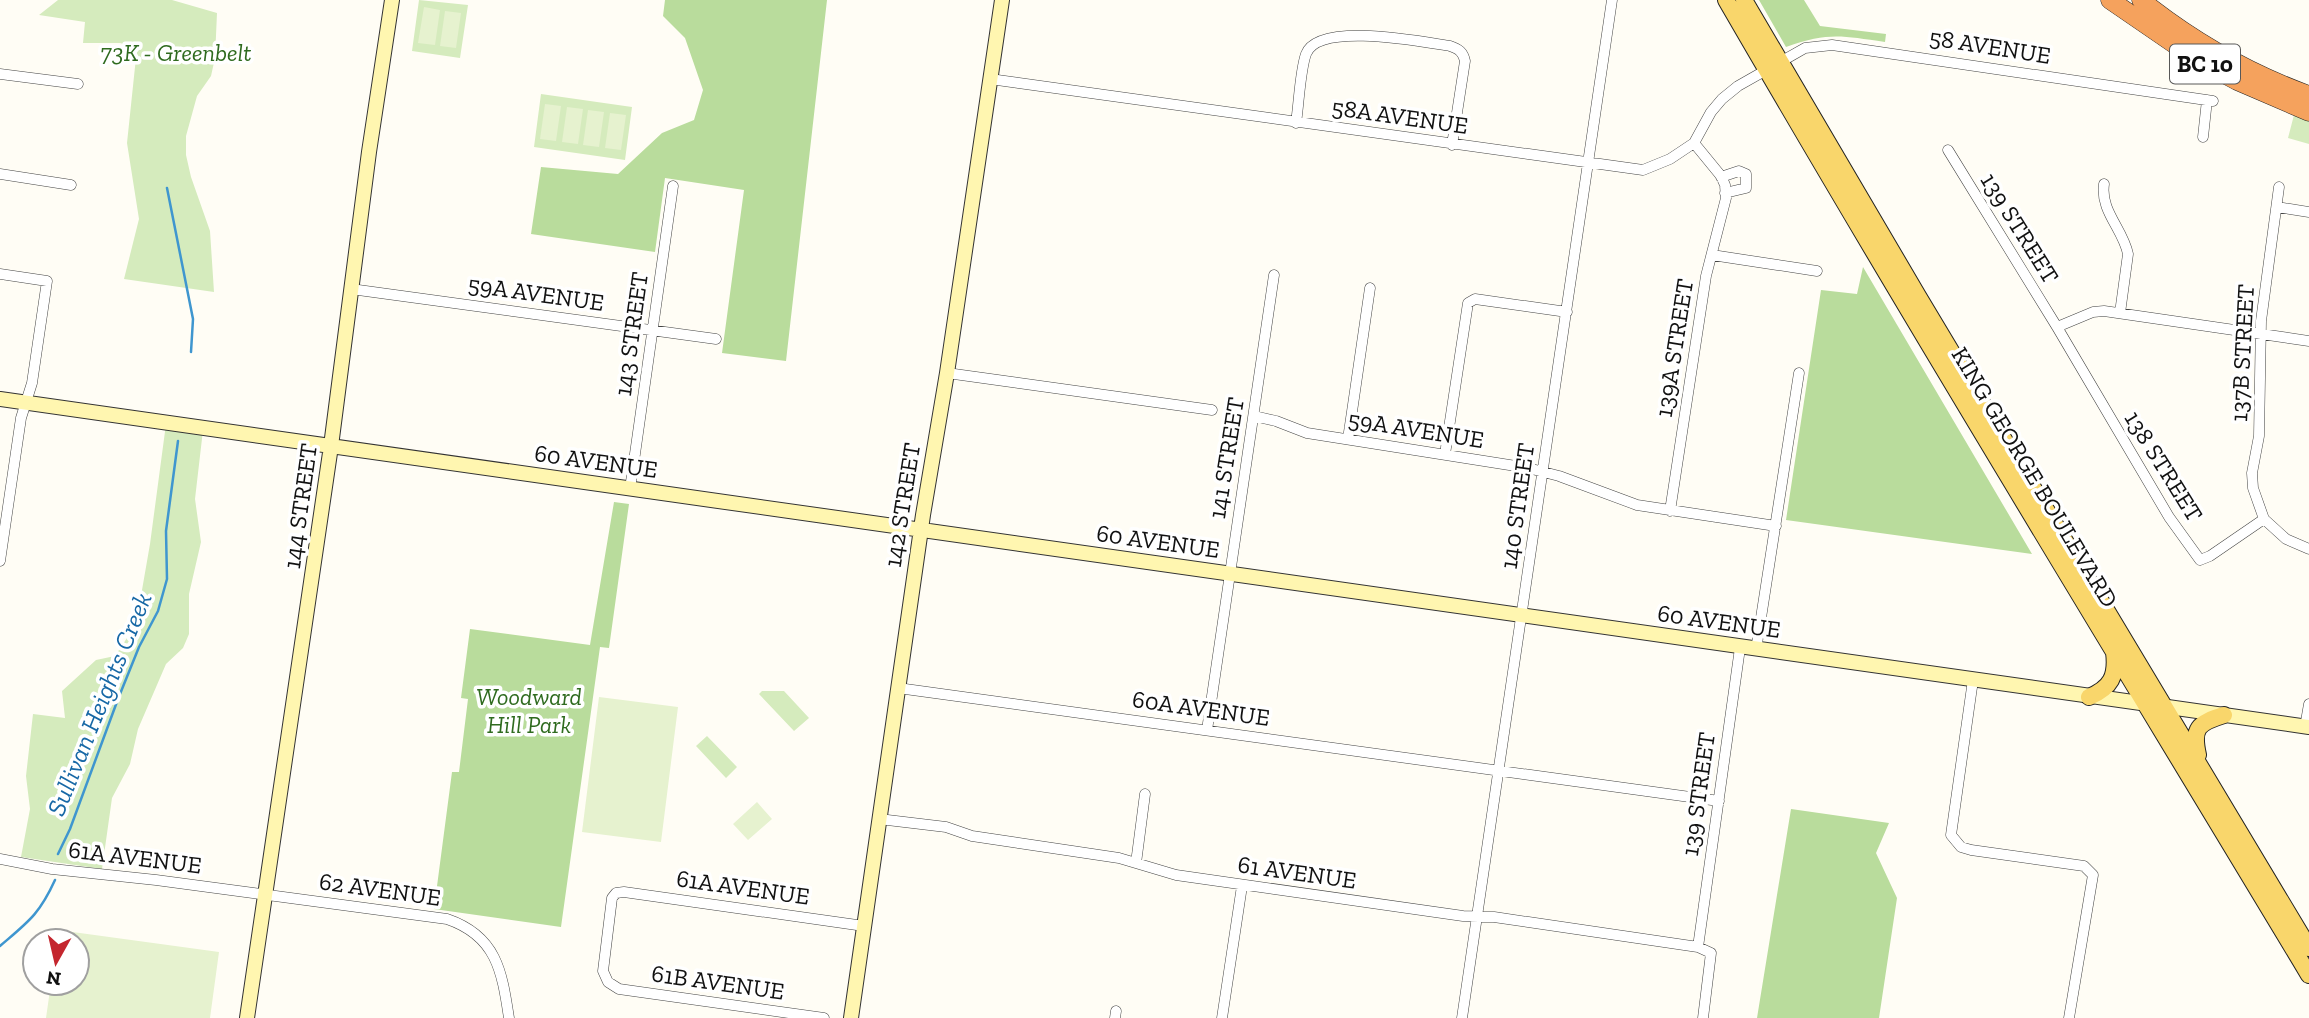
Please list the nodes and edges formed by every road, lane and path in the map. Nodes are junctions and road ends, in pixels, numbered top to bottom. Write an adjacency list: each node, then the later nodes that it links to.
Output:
1 (392, 0): 34 (street, 144 STREET)
2 (1002, 0): 10 (street, 142 STREET)
3 (1612, 0): 19 (street, 140 STREET)
4 (1726, 0): 8 (main road, KING GEORGE BOULEVARD)
5 (1744, 0): 8 (main road, KING GEORGE BOULEVARD)
6 (2110, 0): 13 (highway, BC 10)
7 (2141, 0): 12 (highway, BC 10)
8 (1773, 66): 15 (street, 58 AVENUE); 16 (street, 58A AVENUE); 63 (main road, KING GEORGE BOULEVARD); 69 (main road, KING GEORGE BOULEVARD)
9 (0, 74): 11 (street)
10 (990, 79): 14 (street, 58A AVENUE); 42 (street, 142 STREET)
11 (78, 84)
12 (2309, 95)
13 (2309, 112)
14 (1296, 123): 17 (street, 58A AVENUE); 17 (street)
15 (2203, 137)
16 (1694, 144): 19 (street, 58A AVENUE); 21 (street, 139A STREET)
17 (1452, 145): 19 (street, 58A AVENUE)
18 (1948, 150): 37 (street, 139 STREET)
19 (1589, 163): 35 (street, 140 STREET)
20 (0, 174): 23 (street)
21 (1721, 177): 26 (street, 139A STREET); 26 (street)
22 (2104, 184): 36 (street)
23 (72, 185)
24 (673, 186): 38 (street, 143 STREET)
25 (2279, 187): 27 (street, 137B STREET)
26 (1725, 193): 29 (street, 139A STREET)
27 (2277, 207): 28 (street); 39 (street, 137B STREET)
28 (2309, 212)
29 (1712, 255): 30 (street); 53 (street, 139A STREET)
30 (1817, 271)
31 (0, 274): 45 (street)
32 (1274, 275): 47 (street, 141 STREET)
33 (1370, 288): 48 (street)
34 (351, 289): 38 (street, 59A AVENUE); 49 (street, 144 STREET)
35 (1567, 312): 50 (street); 51 (street, 140 STREET)
36 (2120, 313): 37 (street); 39 (street)
37 (2057, 327): 54 (street, 138 STREET)
38 (652, 330): 40 (street, 59A AVENUE); 52 (street, 143 STREET)
39 (2261, 334): 41 (street); 54 (street, 137B STREET)
40 (716, 339)
41 (2309, 341)
42 (947, 373): 46 (street); 56 (street, 142 STREET)
43 (1800, 373): 55 (street)
44 (0, 399): 45 (street, 60 AVENUE)
45 (27, 403): 49 (street, 60 AVENUE); 58 (street)
46 (1212, 410)
47 (1254, 416): 48 (street, 59A AVENUE); 59 (street, 141 STREET)
48 (1348, 439): 50 (street, 59A AVENUE)
49 (331, 446): 52 (street, 60 AVENUE); 81 (street, 144 STREET)
50 (1445, 454): 51 (street, 59A AVENUE)
51 (1544, 472): 53 (street, 59A AVENUE); 60 (street, 140 STREET)
52 (630, 489): 56 (street, 60 AVENUE)
53 (1670, 511): 55 (street, 59A AVENUE)
54 (2264, 519): 57 (street)
55 (1776, 526): 62 (street)
56 (921, 531): 59 (street, 60 AVENUE); 65 (street, 142 STREET)
57 (2309, 550)
58 (0, 561)
59 (1230, 575): 60 (street, 60 AVENUE); 72 (street, 141 STREET)
60 (1522, 616): 61 (street, 60 AVENUE); 74 (street, 140 STREET)
61 (1740, 648): 62 (street, 60 AVENUE); 76 (street, 139 STREET)
62 (1756, 650): 64 (street, 60 AVENUE)
63 (2113, 650): 66 (main road); 67 (main road, KING GEORGE BOULEVARD)
64 (1973, 680): 66 (street, 60 AVENUE); 95 (street)
65 (898, 688): 72 (street, 60A AVENUE); 77 (street, 142 STREET)
66 (2089, 697): 67 (street, 60 AVENUE)
67 (2146, 704): 69 (street, 60 AVENUE); 86 (main road, KING GEORGE BOULEVARD)
68 (2309, 704): 71 (street)
69 (2165, 707): 70 (street, 60 AVENUE); 73 (main road, KING GEORGE BOULEVARD)
70 (2224, 715): 71 (street, 60 AVENUE); 73 (main road)
71 (2307, 727)
72 (1207, 730): 74 (street, 60A AVENUE)
73 (2200, 764): 85 (main road, KING GEORGE BOULEVARD)
74 (1499, 771): 76 (street, 60A AVENUE); 82 (street, 140 STREET)
75 (1145, 794): 79 (street)
76 (1719, 801): 84 (street, 139 STREET)
77 (879, 819): 79 (street, 61 AVENUE); 83 (street, 142 STREET)
78 (0, 859): 81 (street, 61A AVENUE)
79 (1136, 863): 80 (street, 61 AVENUE)
80 (1242, 886): 82 (street, 61 AVENUE); 92 (street)
81 (266, 895): 88 (street, 144 STREET); 89 (street, 62 AVENUE)
82 (1479, 917): 84 (street, 61 AVENUE); 93 (street, 140 STREET)
83 (864, 926): 87 (street, 61A AVENUE); 91 (street, 142 STREET)
84 (1698, 947): 94 (street, 61 AVENUE)
85 (2309, 948)
86 (2309, 975)
87 (608, 982): 90 (street, 61B AVENUE)
88 (247, 1018)
89 (509, 1018)
90 (824, 1018)
91 (851, 1018)
92 (1222, 1018)
93 (1462, 1018)
94 (1703, 1018)
95 (2070, 1018)

